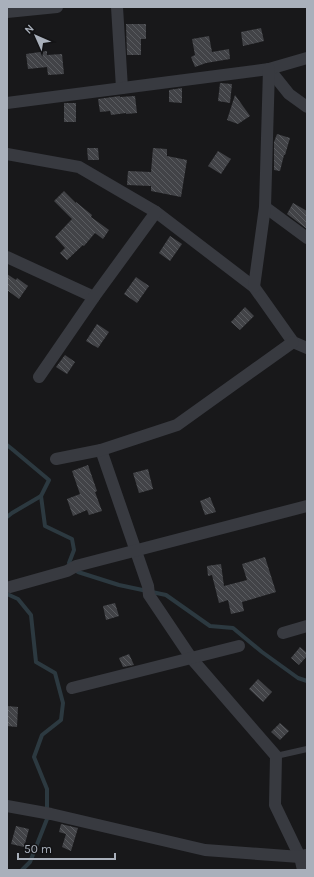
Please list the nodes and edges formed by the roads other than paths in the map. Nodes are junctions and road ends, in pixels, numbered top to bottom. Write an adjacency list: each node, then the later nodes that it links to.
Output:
1 (57, 7): 3 (street)
2 (117, 7): 6 (street)
3 (7, 12)
4 (307, 58): 5 (street)
5 (269, 69): 6 (street); 8 (street); 10 (street)
6 (122, 88): 7 (street)
7 (7, 103)
8 (307, 107)
9 (7, 154): 11 (street)
10 (265, 207): 12 (street); 14 (street)
11 (156, 212): 14 (street); 15 (street)
12 (307, 238)
13 (7, 257): 15 (street)
14 (254, 287): 16 (street)
15 (94, 297): 18 (street)
16 (293, 342): 17 (street); 19 (street)
17 (307, 348)
18 (39, 377)
19 (101, 450): 20 (street); 22 (street)
20 (56, 459)
21 (307, 506): 22 (street)
22 (135, 551): 23 (street); 27 (street)
23 (10, 586)
24 (307, 626): 25 (street)
25 (283, 633)
26 (239, 646): 27 (street)
27 (192, 658): 28 (street); 30 (street)
28 (72, 688)
29 (307, 748): 30 (lane)
30 (276, 756): 32 (street)
31 (7, 806): 32 (street)
32 (303, 856): 33 (street)
33 (303, 870)

